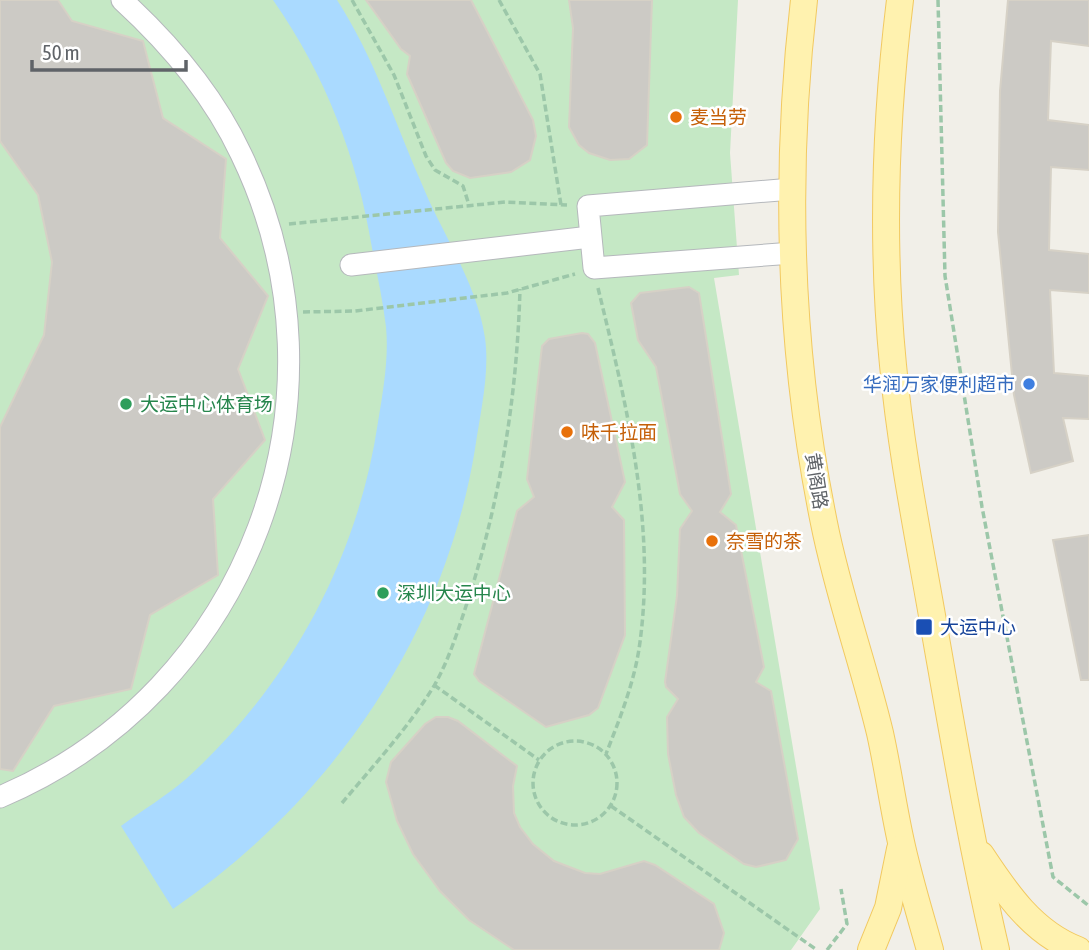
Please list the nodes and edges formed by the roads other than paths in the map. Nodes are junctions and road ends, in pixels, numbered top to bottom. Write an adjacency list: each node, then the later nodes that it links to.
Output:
1 (121, 0): 8 (lane)
2 (804, 0): 4 (main road, 黄阁路)
3 (900, 0): 9 (main road)
4 (792, 190): 5 (lane); 6 (main road, 黄阁路)
5 (590, 237): 6 (lane); 7 (lane)
6 (793, 253): 10 (main road, 黄阁路)
7 (351, 265)
8 (0, 797)
9 (971, 841): 13 (main road); 14 (main road)
10 (901, 844): 11 (main road); 12 (main road, 黄阁路)
11 (871, 950)
12 (930, 950)
13 (996, 950)
14 (1078, 950)

